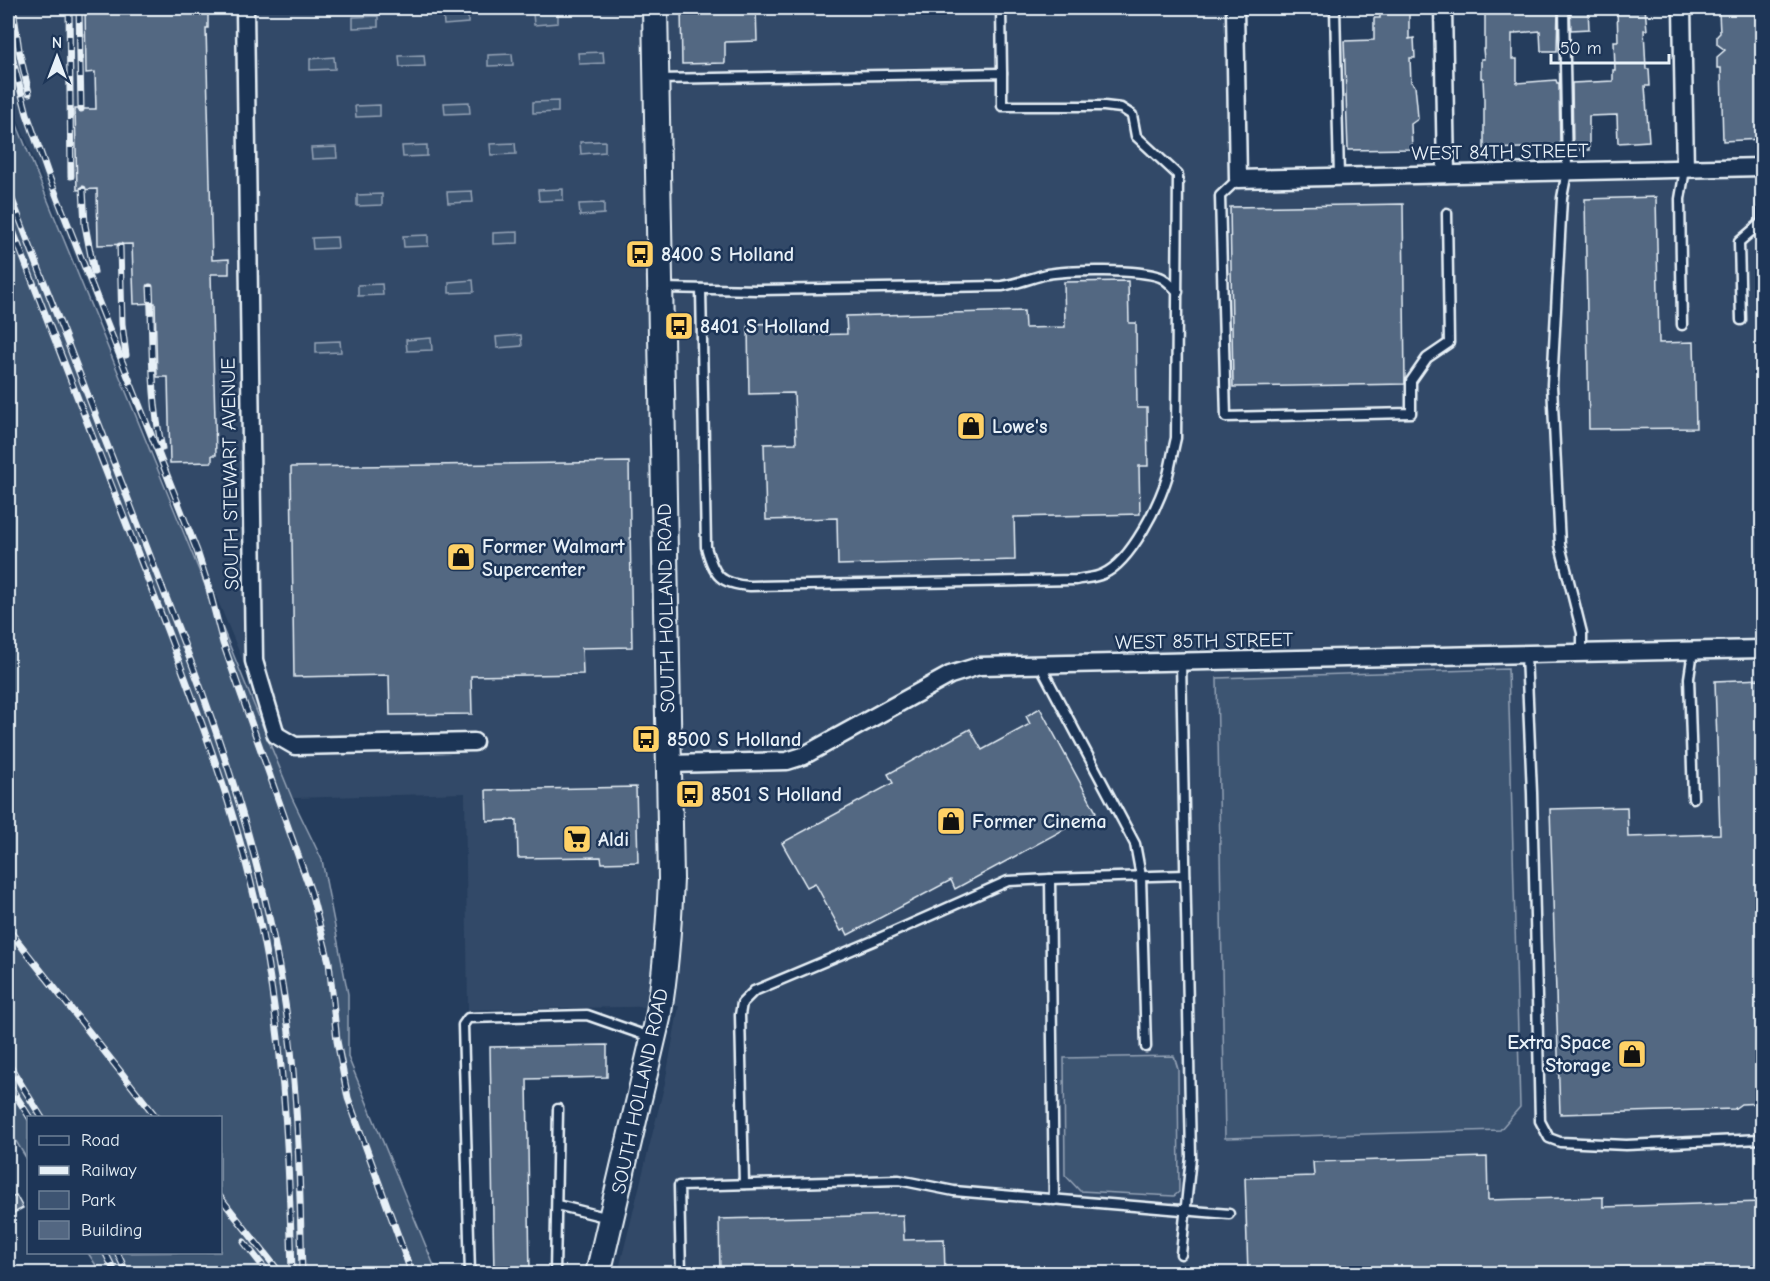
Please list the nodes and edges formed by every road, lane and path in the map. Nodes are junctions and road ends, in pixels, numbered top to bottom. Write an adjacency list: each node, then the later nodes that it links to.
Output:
1 (245, 8): 29 (street, SOUTH STEWART AVENUE)
2 (655, 8): 10 (main road, SOUTH HOLLAND ROAD)
3 (1001, 8): 9 (lane)
4 (1235, 8): 16 (street)
5 (1335, 8): 15 (lane)
6 (1443, 8): 14 (street)
7 (1564, 8): 13 (lane)
8 (1682, 8): 12 (street)
9 (1002, 73): 10 (lane); 20 (lane)
10 (656, 79): 18 (main road, SOUTH HOLLAND ROAD)
11 (1762, 168): 12 (street, WEST 84TH STREET); 21 (lane)
12 (1685, 169): 13 (street, WEST 84TH STREET); 22 (lane)
13 (1567, 171): 14 (street, WEST 84TH STREET); 25 (lane)
14 (1446, 174): 15 (street, WEST 84TH STREET)
15 (1339, 177): 16 (street, WEST 84TH STREET)
16 (1238, 179): 17 (lane)
17 (1447, 213)
18 (660, 288): 19 (lane); 30 (main road, SOUTH HOLLAND ROAD)
19 (701, 289): 20 (lane); 20 (lane)
20 (1178, 291)
21 (1741, 320)
22 (1682, 325)
23 (1762, 649): 24 (street, WEST 85TH STREET)
24 (1693, 651): 25 (street, WEST 85TH STREET); 31 (lane)
25 (1582, 653): 26 (street, WEST 85TH STREET)
26 (1526, 655): 27 (street, WEST 85TH STREET); 38 (lane)
27 (1180, 662): 28 (street, WEST 85TH STREET); 32 (lane)
28 (1040, 665): 30 (street, WEST 85TH STREET); 33 (lane)
29 (474, 742)
30 (669, 764): 35 (main road, SOUTH HOLLAND ROAD)
31 (1693, 798)
32 (1185, 875): 33 (lane); 42 (lane)
33 (1142, 876): 34 (lane); 36 (lane)
34 (1050, 879): 39 (lane); 40 (lane)
35 (654, 1038): 44 (main road, SOUTH HOLLAND ROAD); 46 (lane)
36 (1146, 1047)
37 (558, 1109): 41 (lane)
38 (1762, 1139)
39 (744, 1184): 40 (lane); 49 (lane)
40 (1054, 1200): 42 (lane)
41 (557, 1205): 44 (lane); 47 (lane)
42 (1186, 1211): 43 (lane); 45 (lane)
43 (1229, 1214)
44 (611, 1218): 48 (main road, SOUTH HOLLAND ROAD)
45 (1181, 1254)
46 (470, 1274)
47 (555, 1274)
48 (598, 1274)
49 (681, 1274)

